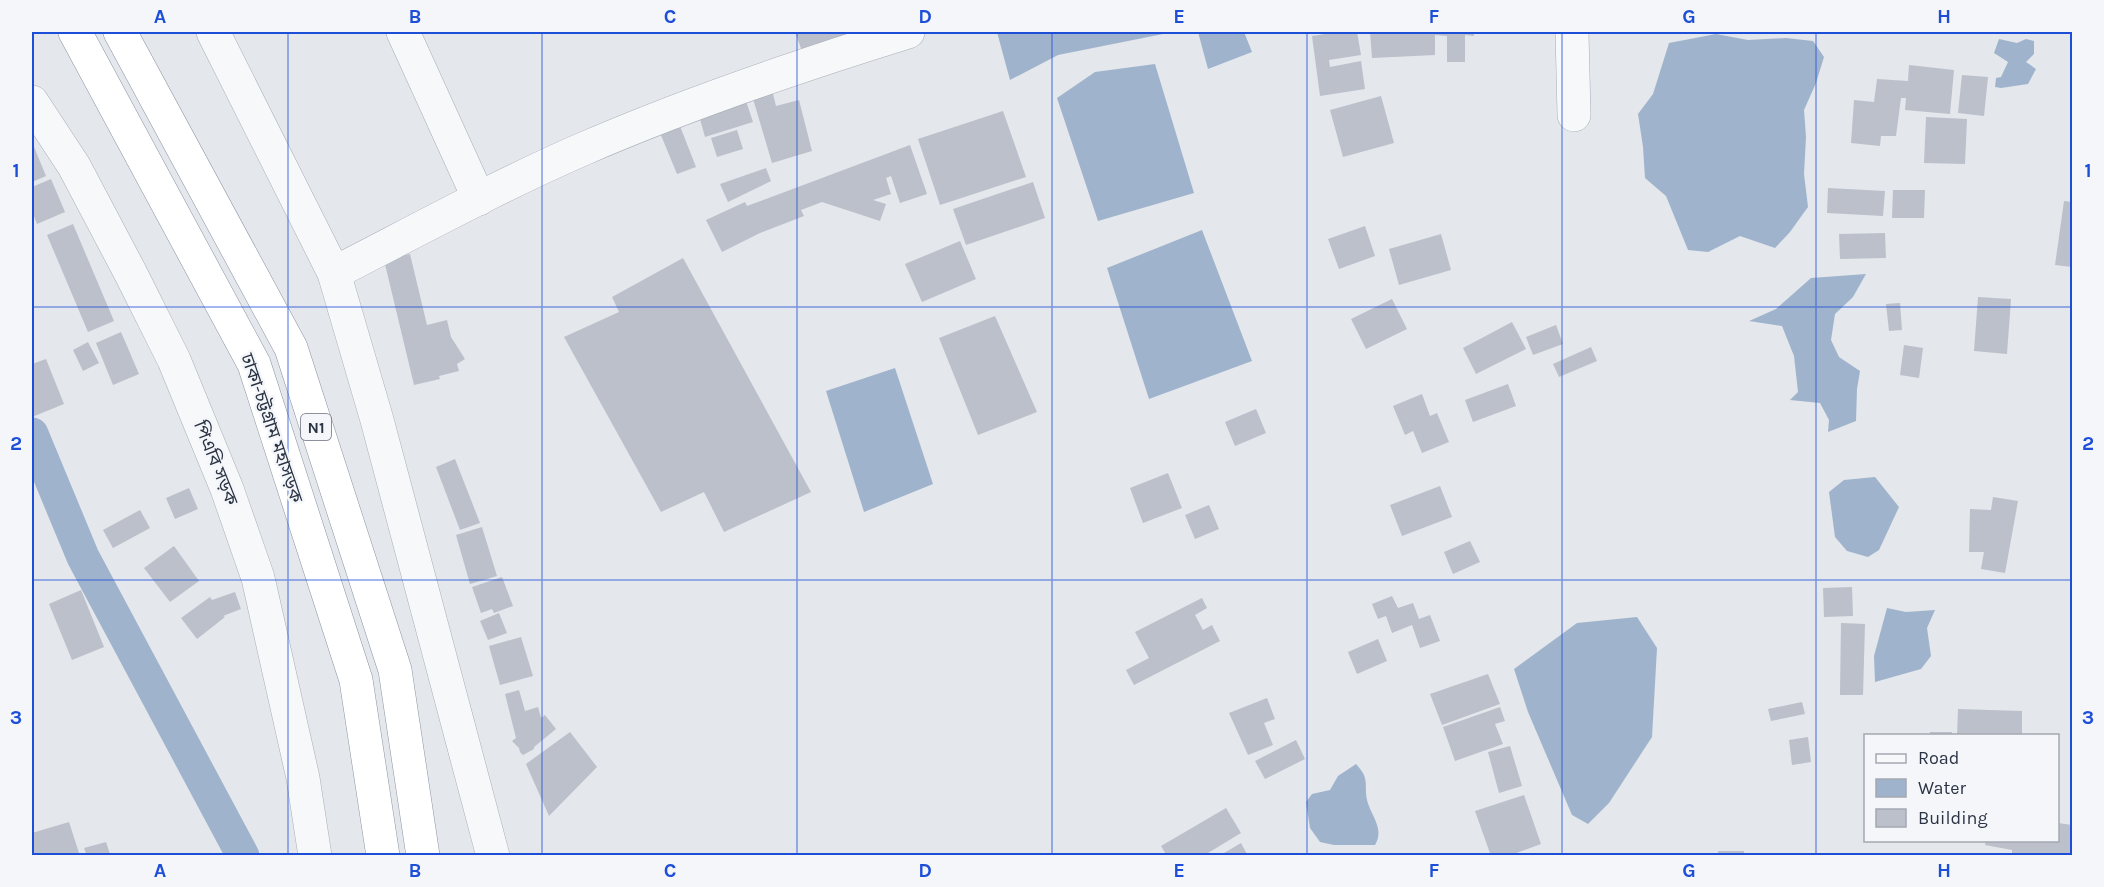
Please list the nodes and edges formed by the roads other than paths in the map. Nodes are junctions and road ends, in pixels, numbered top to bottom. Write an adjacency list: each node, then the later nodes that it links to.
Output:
1 (75, 32): 11 (highway, ঢাকা-চট্টগ্রাম মহাসড়ক / N1)
2 (120, 32): 13 (highway, N1)
3 (213, 32): 10 (street)
4 (403, 32): 9 (street)
5 (908, 32): 9 (street)
6 (1572, 32): 8 (street)
7 (32, 102): 12 (street, পিএবি সড়ক)
8 (1574, 115)
9 (479, 199): 10 (street)
10 (334, 273): 14 (street)
11 (381, 843)
12 (315, 855)
13 (423, 855)
14 (493, 855)

